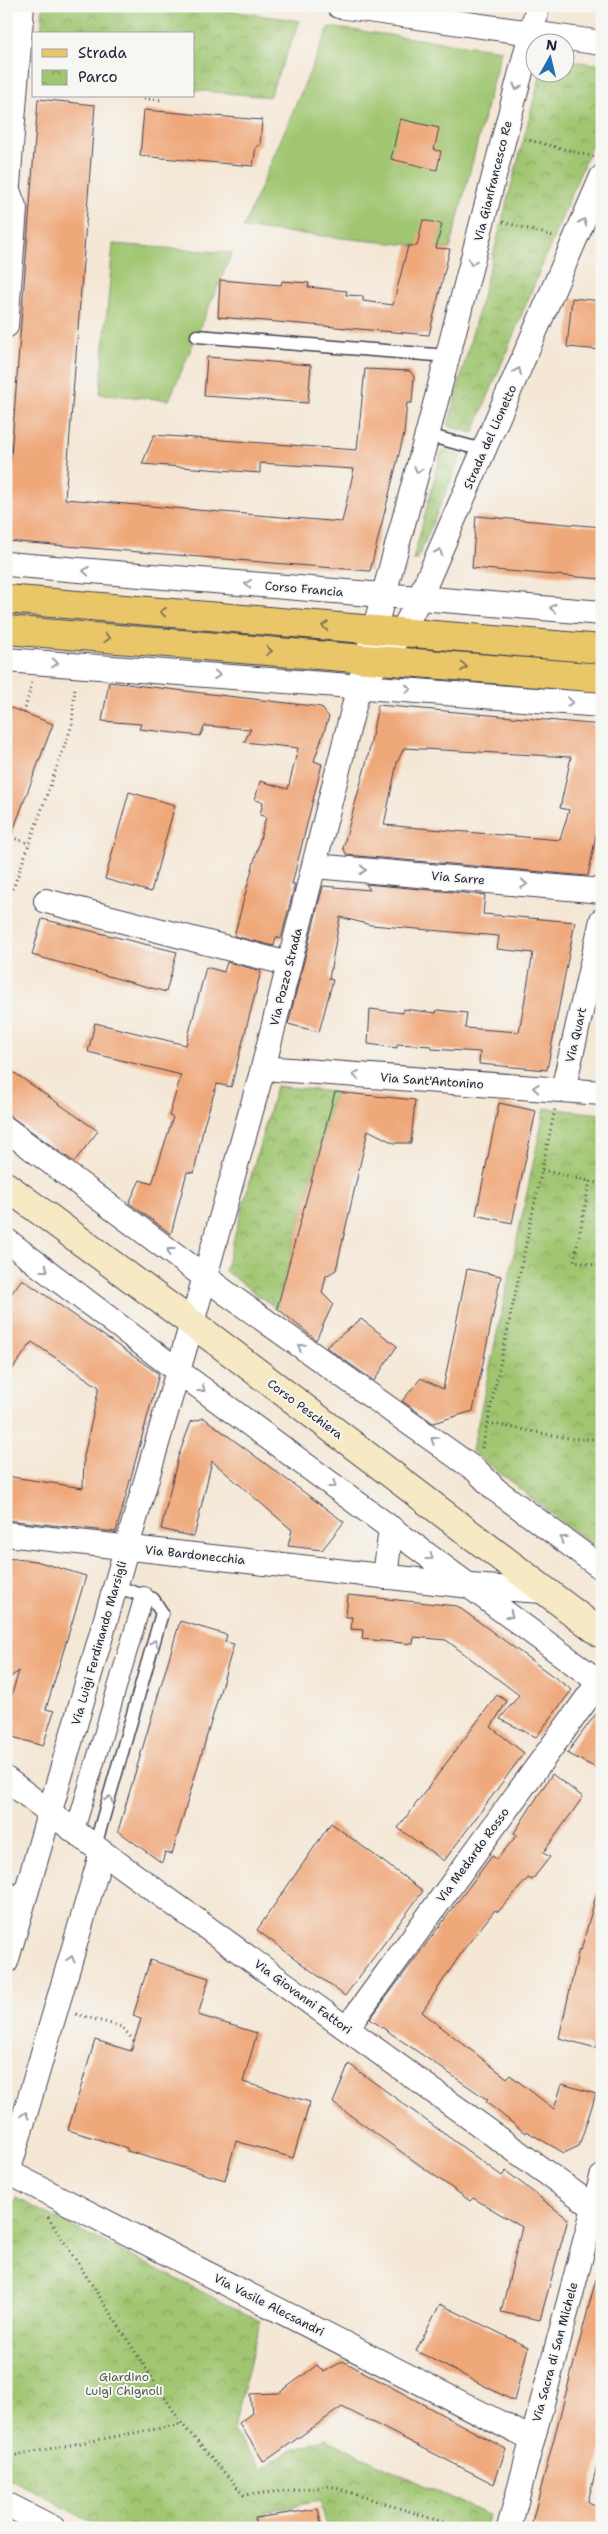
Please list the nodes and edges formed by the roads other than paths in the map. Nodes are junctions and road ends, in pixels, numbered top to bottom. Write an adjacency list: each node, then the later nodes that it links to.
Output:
1 (22, 6): 9 (street)
2 (339, 6): 4 (street)
3 (538, 6): 4 (street, Via Gianfrancesco Re)
4 (531, 32)
5 (576, 39): 6 (street)
6 (602, 43)
7 (526, 51): 12 (street, Via Gianfrancesco Re, one-way to 12)
8 (602, 177): 14 (street, Strada del Lionetto, one-way to 8)
9 (7, 185): 10 (street)
10 (6, 326)
11 (197, 336): 12 (lane)
12 (448, 356): 13 (street, Via Gianfrancesco Re)
13 (427, 435): 14 (lane); 16 (street, Via Gianfrancesco Re, one-way to 16)
14 (483, 450): 17 (street, Strada del Lionetto, one-way to 14)
15 (6, 564): 16 (street, Corso Francia, one-way to 15)
16 (384, 595): 17 (street, Corso Francia); 21 (street, Via Gianfrancesco Re)
17 (420, 597): 19 (street, Corso Francia, one-way to 17); 22 (street, Strada del Lionetto)
18 (6, 599): 21 (main road, one-way to 18)
19 (602, 613)
20 (6, 630): 24 (main road, one-way to 24)
21 (374, 630): 22 (main road); 24 (street, Via Pozzo Strada)
22 (402, 632): 23 (main road); 24 (street, Strada del Lionetto)
23 (602, 649)
24 (373, 659): 26 (main road, one-way to 26); 27 (street, Via Pozzo Strada)
25 (6, 660): 27 (street, one-way to 27)
26 (602, 678)
27 (359, 686): 28 (street, one-way to 28); 29 (street, Via Pozzo Strada)
28 (602, 705)
29 (314, 866): 30 (street, Via Sarre, one-way to 30); 33 (street, Via Pozzo Strada)
30 (602, 891)
31 (46, 901): 33 (street)
32 (602, 920): 35 (street, Via Quart)
33 (289, 964): 34 (street, Via Pozzo Strada)
34 (263, 1068): 35 (street, Via Sant'Antonino, one-way to 34); 40 (street, Via Pozzo Strada)
35 (553, 1090): 36 (street, Via Sant'Antonino)
36 (602, 1093)
37 (6, 1129): 40 (street, one-way to 37)
38 (6, 1186): 41 (main road, Corso Peschiera)
39 (6, 1240): 42 (street, one-way to 42)
40 (204, 1277): 41 (street, Via Pozzo Strada); 46 (street, one-way to 40)
41 (192, 1324): 42 (street, Via Luigi Ferdinando Marsigli); 50 (main road, Corso Peschiera)
42 (178, 1370): 43 (street, one-way to 43); 45 (street, Via Luigi Ferdinando Marsigli)
43 (391, 1528): 47 (street); 49 (street, one-way to 49)
44 (6, 1534): 45 (street, Via Bardonecchia)
45 (127, 1547): 47 (street, Via Bardonecchia); 48 (street, Via Luigi Ferdinando Marsigli)
46 (602, 1568)
47 (385, 1576): 49 (street, Via Bardonecchia)
48 (115, 1586): 51 (lane); 55 (street, Via Luigi Ferdinando Marsigli)
49 (471, 1586): 50 (street, Via Bardonecchia); 53 (street, one-way to 53)
50 (542, 1591): 52 (main road, Corso Peschiera)
51 (144, 1596): 56 (street); 57 (lane, one-way to 51)
52 (602, 1634)
53 (600, 1683): 60 (street, Via Medardo Rosso)
54 (6, 1779): 55 (street, Via Giovanni Fattori)
55 (50, 1811): 56 (street, Via Giovanni Fattori); 58 (street, Via Luigi Ferdinando Marsigli)
56 (75, 1830): 57 (street, Via Giovanni Fattori)
57 (99, 1849): 60 (street, Via Giovanni Fattori); 61 (street, one-way to 57)
58 (16, 1892): 59 (street, Via Luigi Ferdinando Marsigli)
59 (6, 1962)
60 (347, 2028): 63 (street, Via Giovanni Fattori)
61 (7, 2174): 64 (street, Via Vasile Alecsandri)
62 (602, 2177): 63 (street, Via Sacra di San Michele)
63 (598, 2210): 64 (street, Via Sacra di San Michele)
64 (531, 2439): 66 (street, Via Sacra di San Michele)
65 (6, 2504): 67 (street)
66 (513, 2525)
67 (53, 2528)

